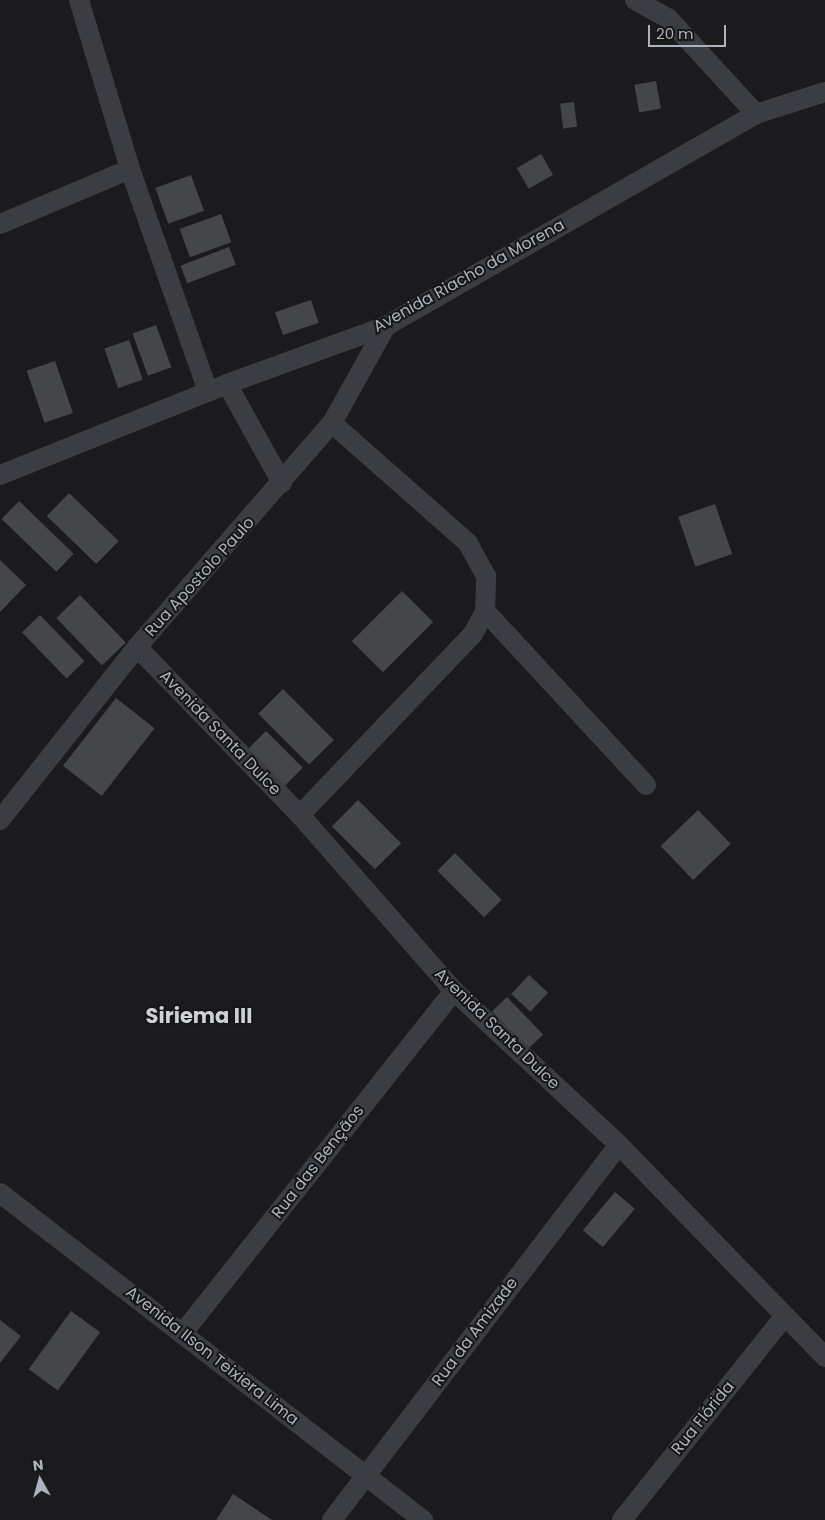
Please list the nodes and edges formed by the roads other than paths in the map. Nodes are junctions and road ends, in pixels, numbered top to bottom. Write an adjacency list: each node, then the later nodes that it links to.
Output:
1 (79, 0): 5 (street)
2 (635, 0): 4 (street)
3 (825, 92): 4 (street, Avenida Riacho da Morena)
4 (756, 114): 7 (street, Avenida Riacho da Morena)
5 (130, 169): 6 (street); 9 (street)
6 (0, 224)
7 (386, 326): 8 (street, Avenida Riacho da Morena); 10 (street, Rua Apostolo Paulo)
8 (227, 384): 9 (street, Avenida Riacho da Morena); 12 (street)
9 (208, 392): 11 (street, Avenida Riacho da Morena)
10 (332, 423): 12 (street, Rua Apostolo Paulo); 13 (street)
11 (0, 475)
12 (282, 483): 14 (street, Rua Apostolo Paulo)
13 (486, 611): 15 (street); 16 (street)
14 (137, 647): 16 (street, Avenida Santa Dulce); 17 (street, Rua Apostolo Paulo)
15 (646, 785)
16 (300, 815): 18 (street, Avenida Santa Dulce)
17 (0, 820)
18 (454, 991): 19 (street, Avenida Santa Dulce); 22 (street, Rua das Bençãos)
19 (619, 1145): 21 (street, Avenida Santa Dulce); 24 (street, Rua da Amizade)
20 (0, 1193): 22 (street, Avenida Ilson Teixiera Lima)
21 (785, 1316): 23 (street, Avenida Santa Dulce); 27 (street, Rua Flórida)
22 (182, 1334): 24 (street, Avenida Ilson Teixiera Lima)
23 (825, 1357)
24 (367, 1476): 25 (street, Rua da Amizade); 26 (street, Avenida Ilson Teixiera Lima)
25 (332, 1520)
26 (423, 1520)
27 (622, 1520)

